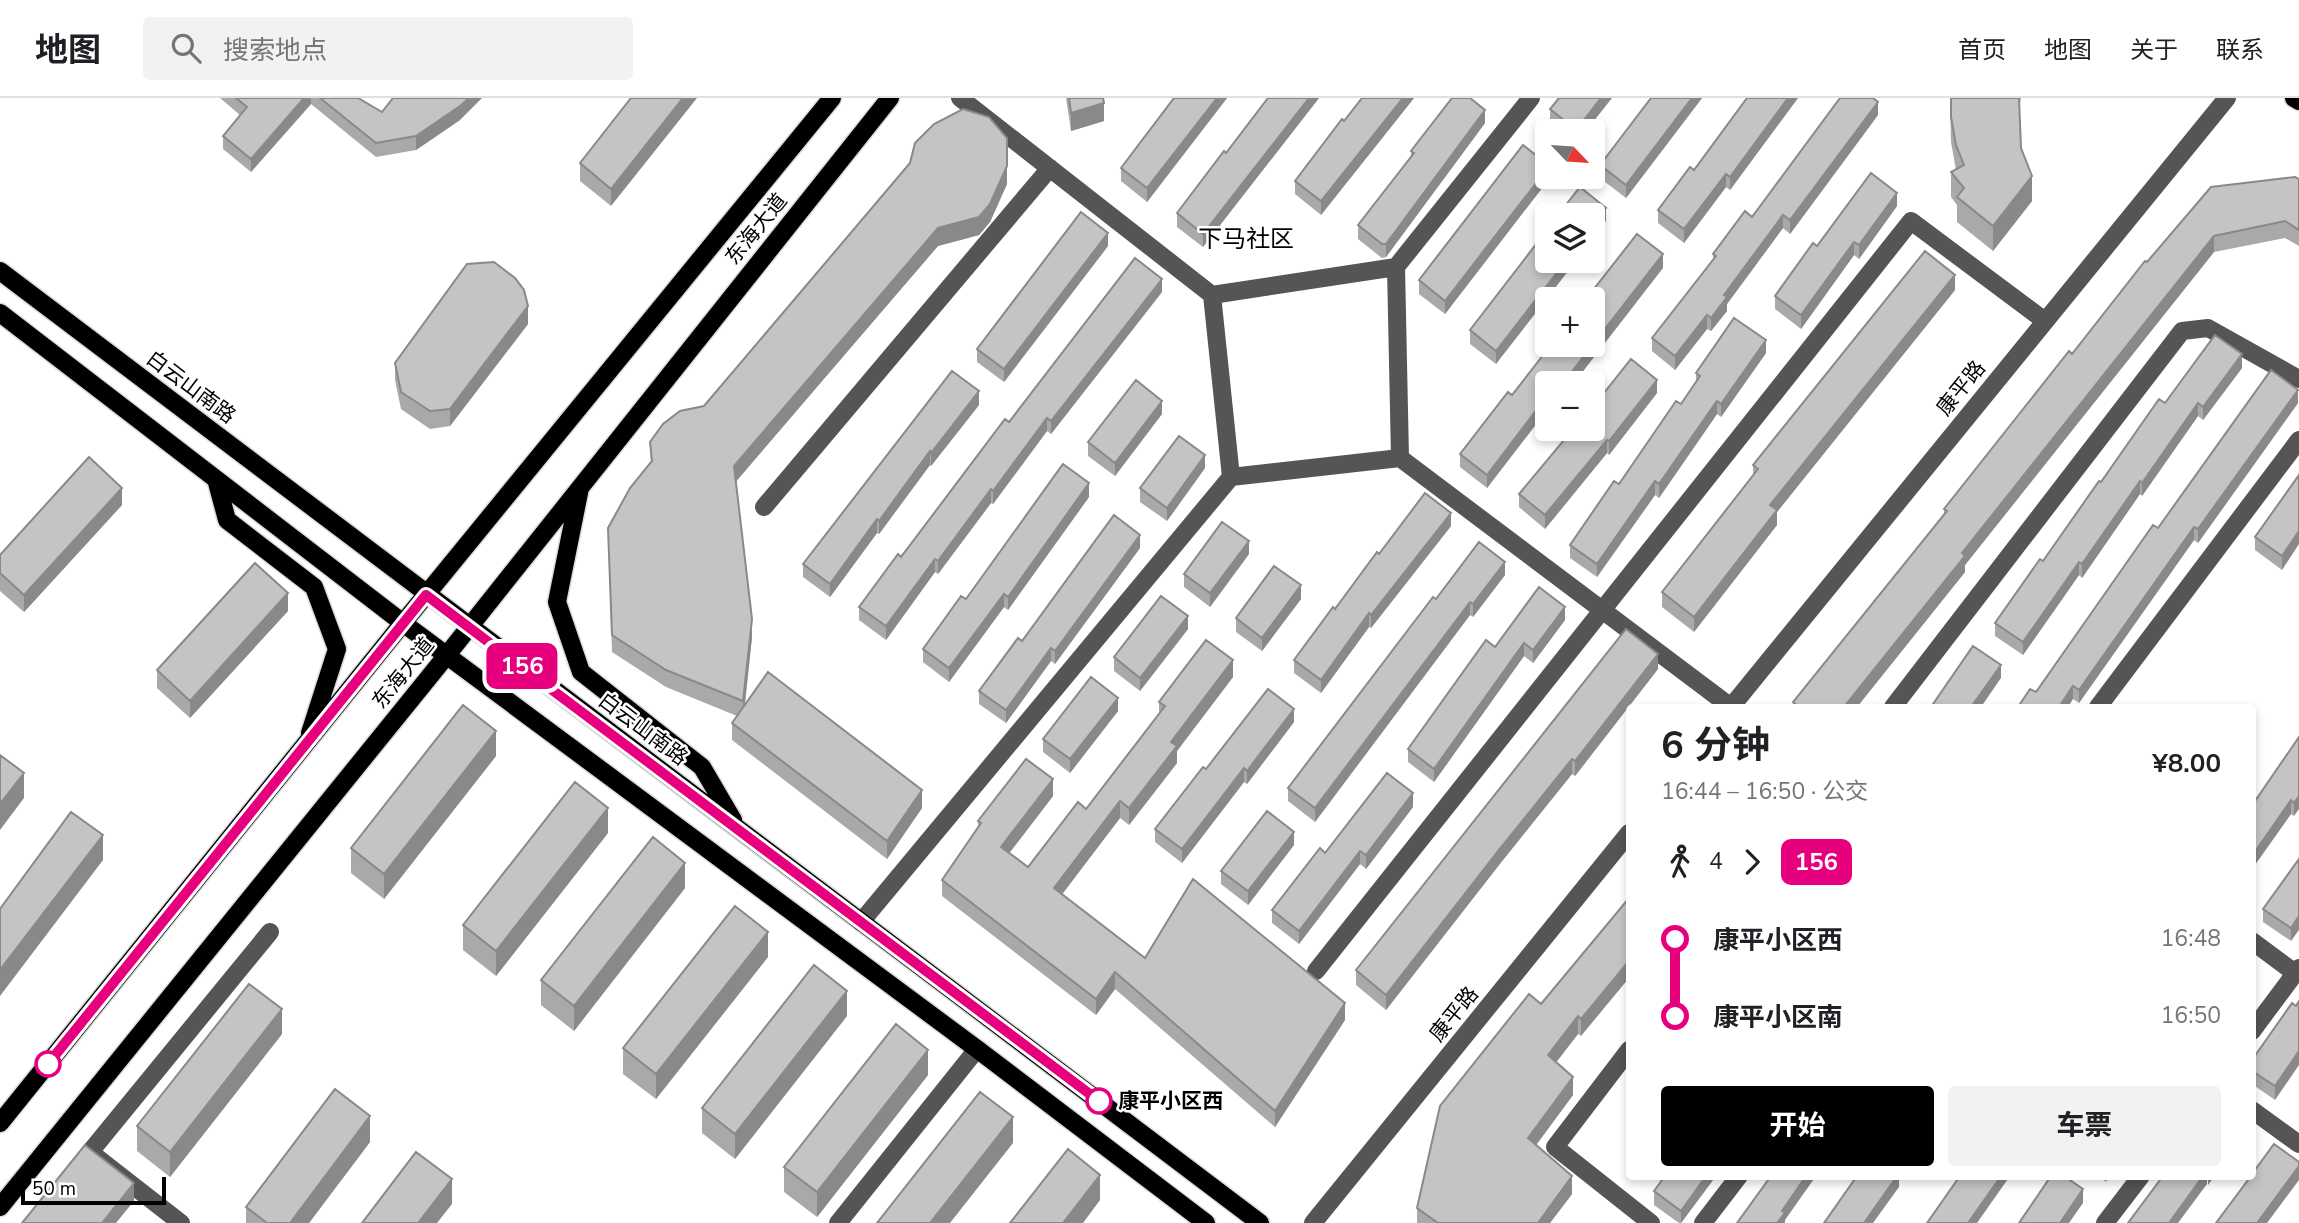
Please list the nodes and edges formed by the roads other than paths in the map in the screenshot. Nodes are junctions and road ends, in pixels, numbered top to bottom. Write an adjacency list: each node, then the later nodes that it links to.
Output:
1 (832, 98): 21 (main road, 东海大道)
2 (890, 98): 19 (main road, 东海大道)
3 (961, 98): 8 (street)
4 (1531, 98): 9 (street)
5 (2227, 98): 13 (street, 康平路)
6 (2294, 98): 7 (main road)
7 (2299, 101)
8 (1050, 168): 11 (street); 20 (street)
9 (1396, 267): 11 (street); 16 (street)
10 (0, 271): 21 (main road, 白云山南路)
11 (1212, 295): 17 (street)
12 (0, 313): 18 (main road)
13 (2045, 321): 22 (street); 27 (street, 康平路)
14 (2299, 379): 28 (street)
15 (2299, 440): 29 (street)
16 (1400, 458): 17 (street); 22 (street)
17 (1231, 477): 33 (street)
18 (216, 478): 23 (main road); 30 (main road)
19 (580, 485): 24 (main road, 东海大道); 31 (main road)
20 (764, 507)
21 (426, 595): 23 (main road, 东海大道); 24 (main road, 白云山南路)
22 (1602, 610): 26 (street); 37 (street)
23 (403, 622): 25 (main road); 30 (main road, 东海大道)
24 (469, 626): 25 (main road, 东海大道); 31 (main road, 白云山南路)
25 (447, 654): 39 (main road); 46 (main road, 东海大道)
26 (1727, 704)
27 (1733, 704)
28 (1895, 704)
29 (2100, 704)
30 (307, 745): 42 (main road, 东海大道)
31 (739, 829): 33 (main road, 白云山南路)
32 (1626, 837): 51 (street, 康平路)
33 (861, 922): 50 (main road, 白云山南路)
34 (270, 932): 47 (street)
35 (2256, 944): 36 (street)
36 (2297, 970): 38 (street)
37 (1316, 971)
38 (2256, 1026)
39 (977, 1049): 48 (street); 49 (main road)
40 (1626, 1055): 52 (street)
41 (2256, 1113): 43 (street)
42 (0, 1123)
43 (2299, 1144)
44 (1736, 1180): 53 (street)
45 (2138, 1180): 54 (street)
46 (0, 1207)
47 (181, 1223)
48 (838, 1223)
49 (1206, 1223)
50 (1260, 1223)
51 (1313, 1223)
52 (1651, 1223)
53 (1703, 1223)
54 (2105, 1223)

